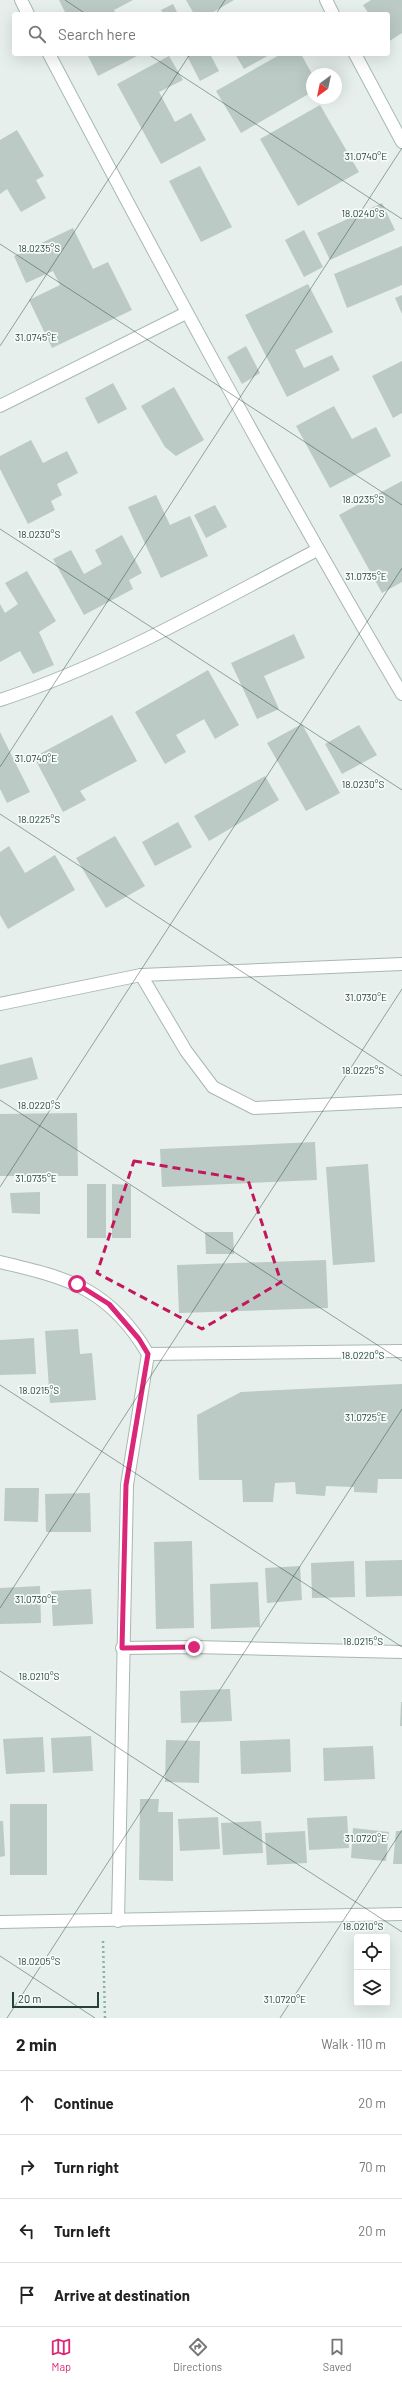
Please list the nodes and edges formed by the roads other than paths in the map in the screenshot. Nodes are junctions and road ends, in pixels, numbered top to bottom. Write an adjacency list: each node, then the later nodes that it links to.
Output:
1 (21, 0): 3 (street)
2 (326, 0): 4 (street)
3 (27, 12)
4 (332, 12)
5 (50, 56): 8 (street)
6 (355, 56): 7 (street)
7 (402, 142)
8 (186, 313): 9 (street); 10 (street)
9 (0, 406)
10 (317, 550): 11 (street); 12 (street)
11 (402, 694)
12 (0, 700)
13 (402, 964): 14 (street)
14 (141, 975): 15 (street); 16 (street)
15 (0, 1004)
16 (402, 1101)
17 (0, 1262): 19 (street)
18 (402, 1351): 19 (street)
19 (148, 1354): 20 (street)
20 (122, 1648): 21 (street); 23 (street)
21 (402, 1652)
22 (402, 1914): 23 (street)
23 (118, 1921): 24 (street)
24 (0, 1922)

